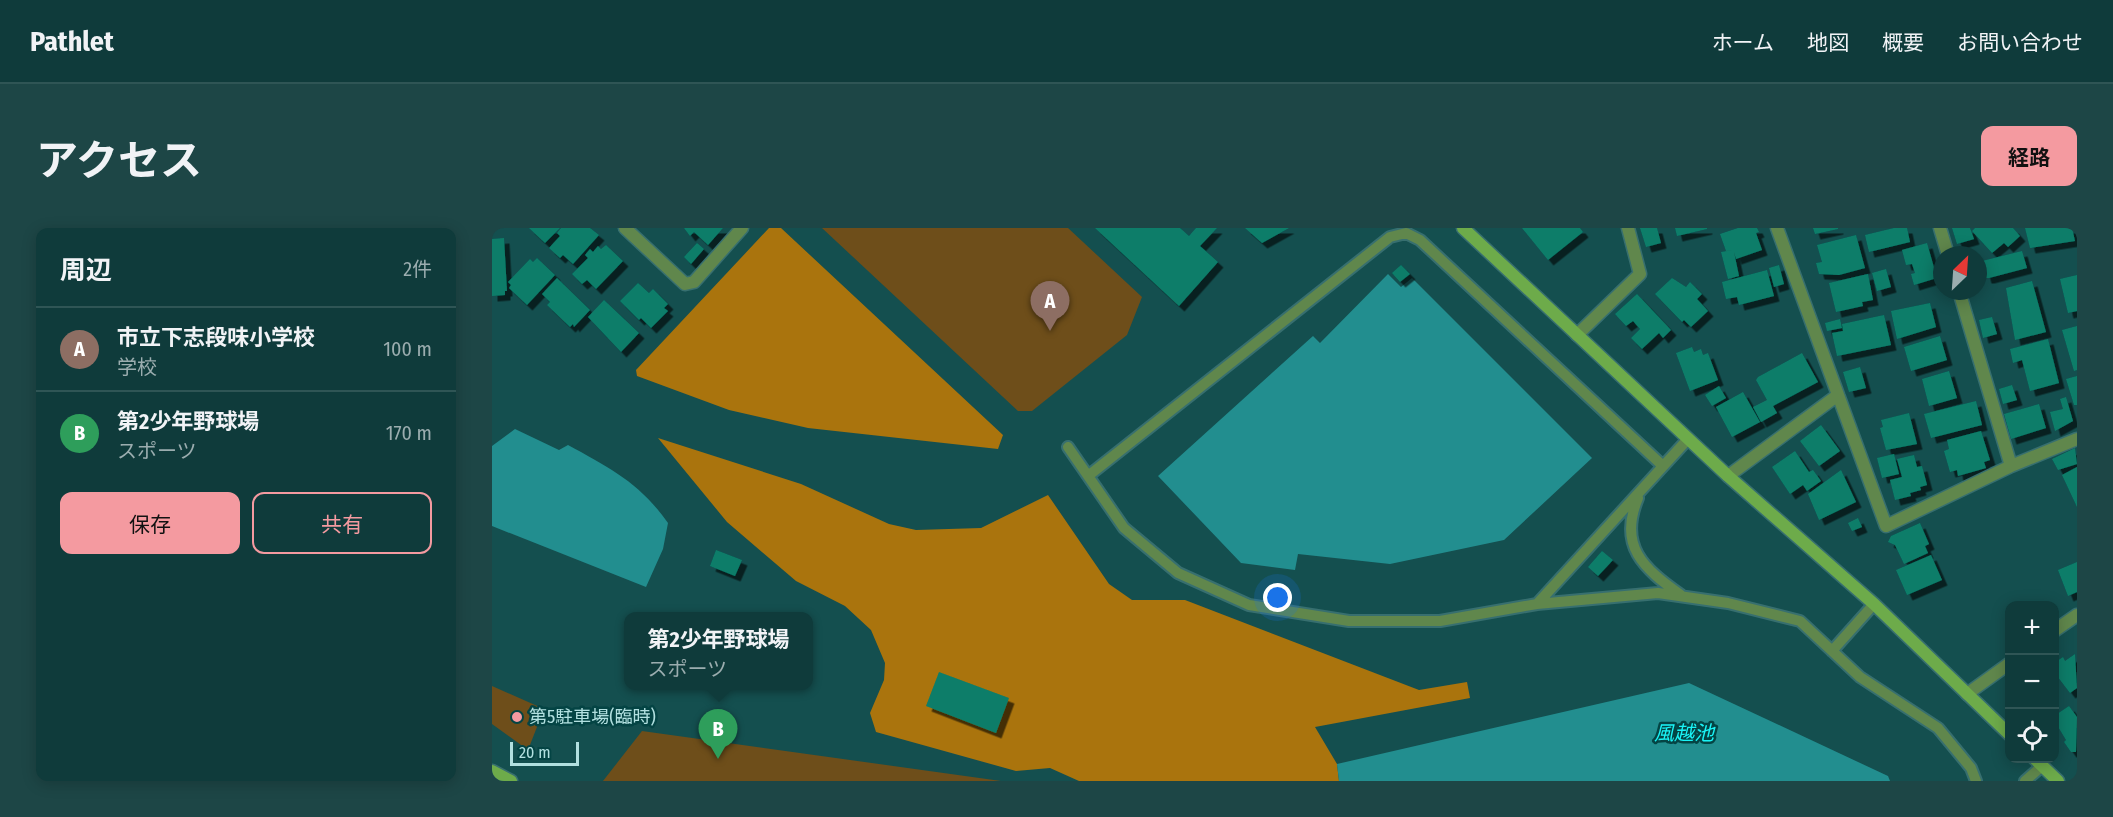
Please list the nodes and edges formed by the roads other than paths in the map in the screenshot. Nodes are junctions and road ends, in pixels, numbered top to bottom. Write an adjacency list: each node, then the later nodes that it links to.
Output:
1 (625, 228): 2 (street)
2 (742, 228)
3 (1463, 228): 9 (street)
4 (1628, 228): 9 (street)
5 (1777, 228): 10 (street)
6 (1940, 228): 7 (street)
7 (1945, 246)
8 (1962, 300): 15 (street)
9 (1577, 335): 11 (street)
10 (1838, 395): 15 (street); 17 (street)
11 (1688, 439): 14 (lane); 17 (street)
12 (2077, 439): 15 (street)
13 (1068, 447): 16 (lane)
14 (1663, 466): 16 (lane); 18 (lane)
15 (2011, 466)
16 (1088, 476): 20 (lane)
17 (1728, 476): 21 (street)
18 (1641, 490): 19 (lane); 20 (lane)
19 (1683, 597): 20 (lane); 24 (lane)
20 (1537, 604)
21 (1874, 604): 24 (lane); 26 (street)
22 (2077, 615): 23 (street)
23 (2059, 628)
24 (1832, 651): 32 (lane)
25 (2005, 666): 26 (street)
26 (1967, 693): 27 (street)
27 (2005, 730)
28 (2037, 763): 33 (lane)
29 (2039, 763): 34 (street)
30 (492, 771): 31 (street)
31 (511, 781)
32 (1976, 781)
33 (2025, 781)
34 (2058, 781)

